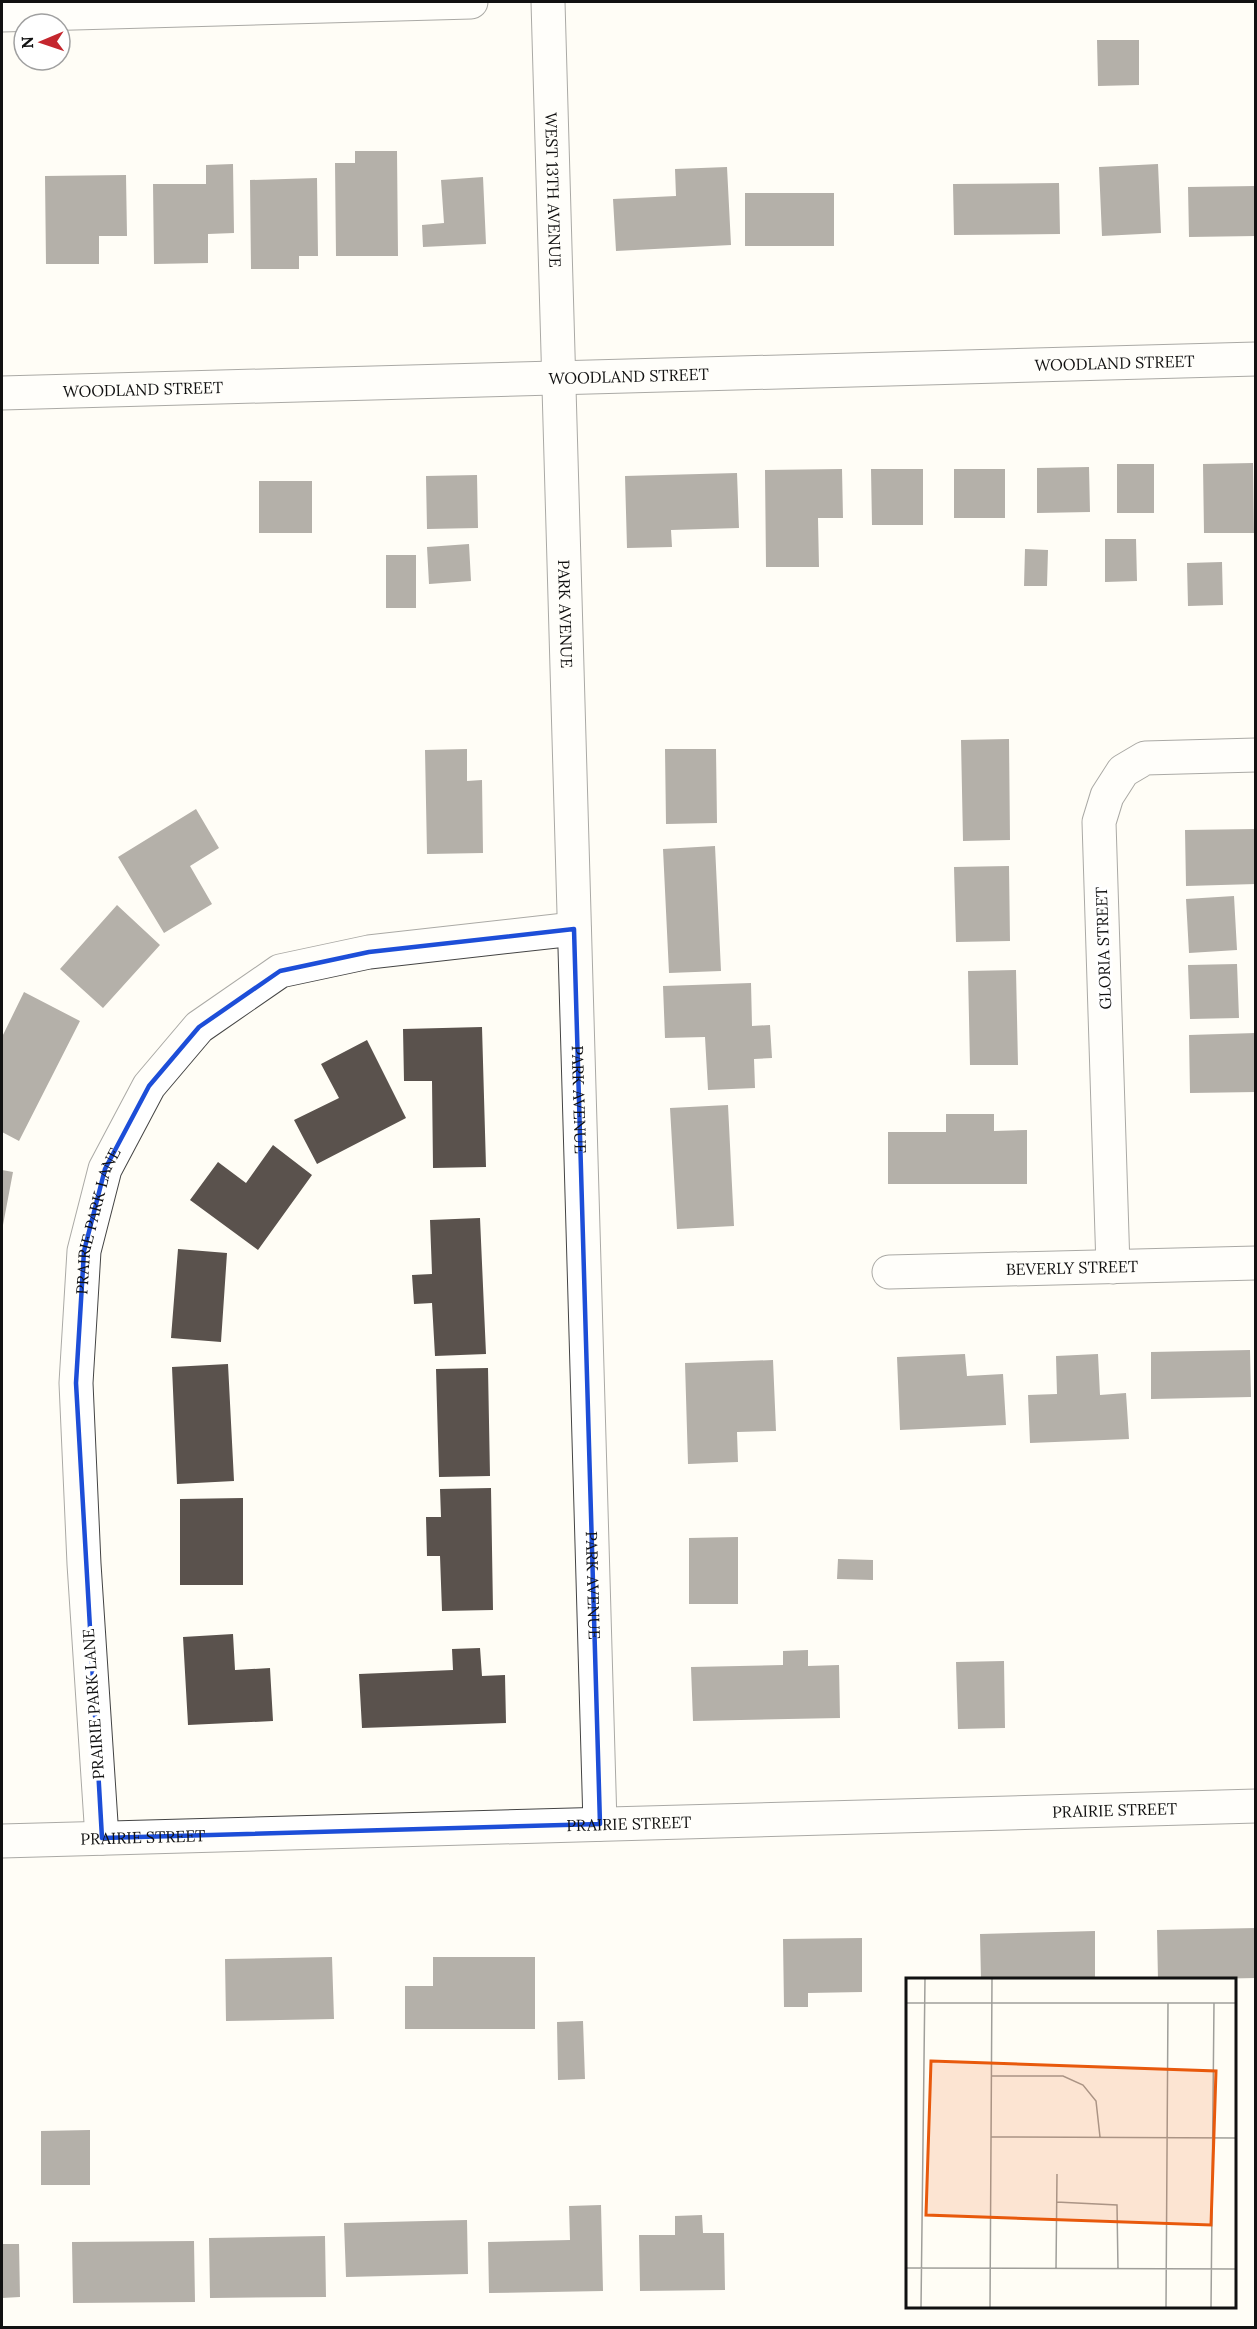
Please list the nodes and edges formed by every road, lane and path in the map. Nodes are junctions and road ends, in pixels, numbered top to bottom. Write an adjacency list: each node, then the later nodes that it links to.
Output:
1 (471, 2): 3 (street)
2 (548, 2): 5 (street, WEST 13TH AVENUE)
3 (2, 15)
4 (1256, 359): 5 (street, WOODLAND STREET)
5 (559, 376): 6 (street, WOODLAND STREET); 8 (street, PARK AVENUE)
6 (2, 393)
7 (1256, 755): 10 (street, GLORIA STREET)
8 (574, 929): 13 (street, PARK AVENUE); 14 (street, PRAIRIE PARK LANE)
9 (1256, 1263): 10 (street, BEVERLY STREET)
10 (1113, 1267): 11 (street, BEVERLY STREET)
11 (889, 1272)
12 (1256, 1806): 13 (street, PRAIRIE STREET)
13 (600, 1824): 14 (street, PRAIRIE STREET)
14 (102, 1838): 15 (street, PRAIRIE STREET)
15 (2, 1841)

